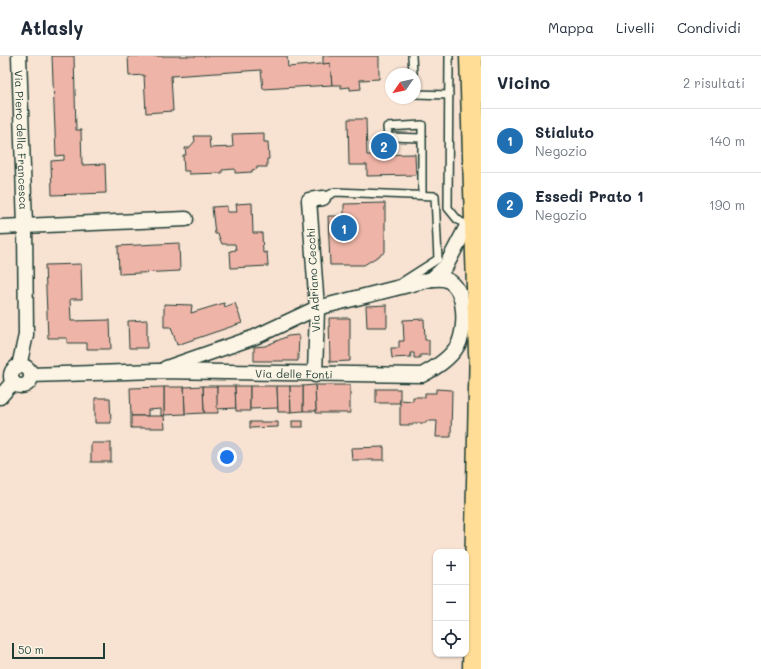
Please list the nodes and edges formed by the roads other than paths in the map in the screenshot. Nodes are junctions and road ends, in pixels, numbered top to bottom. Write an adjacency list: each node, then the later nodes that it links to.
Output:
1 (18, 56): 13 (street, Via Piero della Francesca)
2 (412, 56): 5 (lane)
3 (449, 56): 7 (lane)
4 (471, 56): 12 (highway)
5 (413, 68)
6 (421, 94): 7 (lane)
7 (449, 95): 12 (lane)
8 (422, 138): 8 (lane); 9 (lane)
9 (422, 194): 10 (lane); 16 (lane)
10 (323, 198): 17 (street, Via Adriano Cecchi)
11 (186, 219): 13 (street, Via Piero della Francesca)
12 (472, 224): 15 (street); 18 (highway)
13 (25, 225): 14 (street, Via Piero della Francesca); 19 (street, Via Piero della Francesca)
14 (0, 227)
15 (432, 279): 16 (street); 22 (street, Via delle Fonti)
16 (394, 287): 17 (street)
17 (317, 308): 20 (street); 22 (street, Via Adriano Cecchi)
18 (481, 348): 25 (highway)
19 (19, 366): 21 (street); 23 (street)
20 (157, 371): 21 (street, Via delle Fonti); 22 (street, Via delle Fonti)
21 (31, 375): 23 (street)
22 (315, 375)
23 (13, 382): 24 (street)
24 (0, 397)
25 (474, 669)

